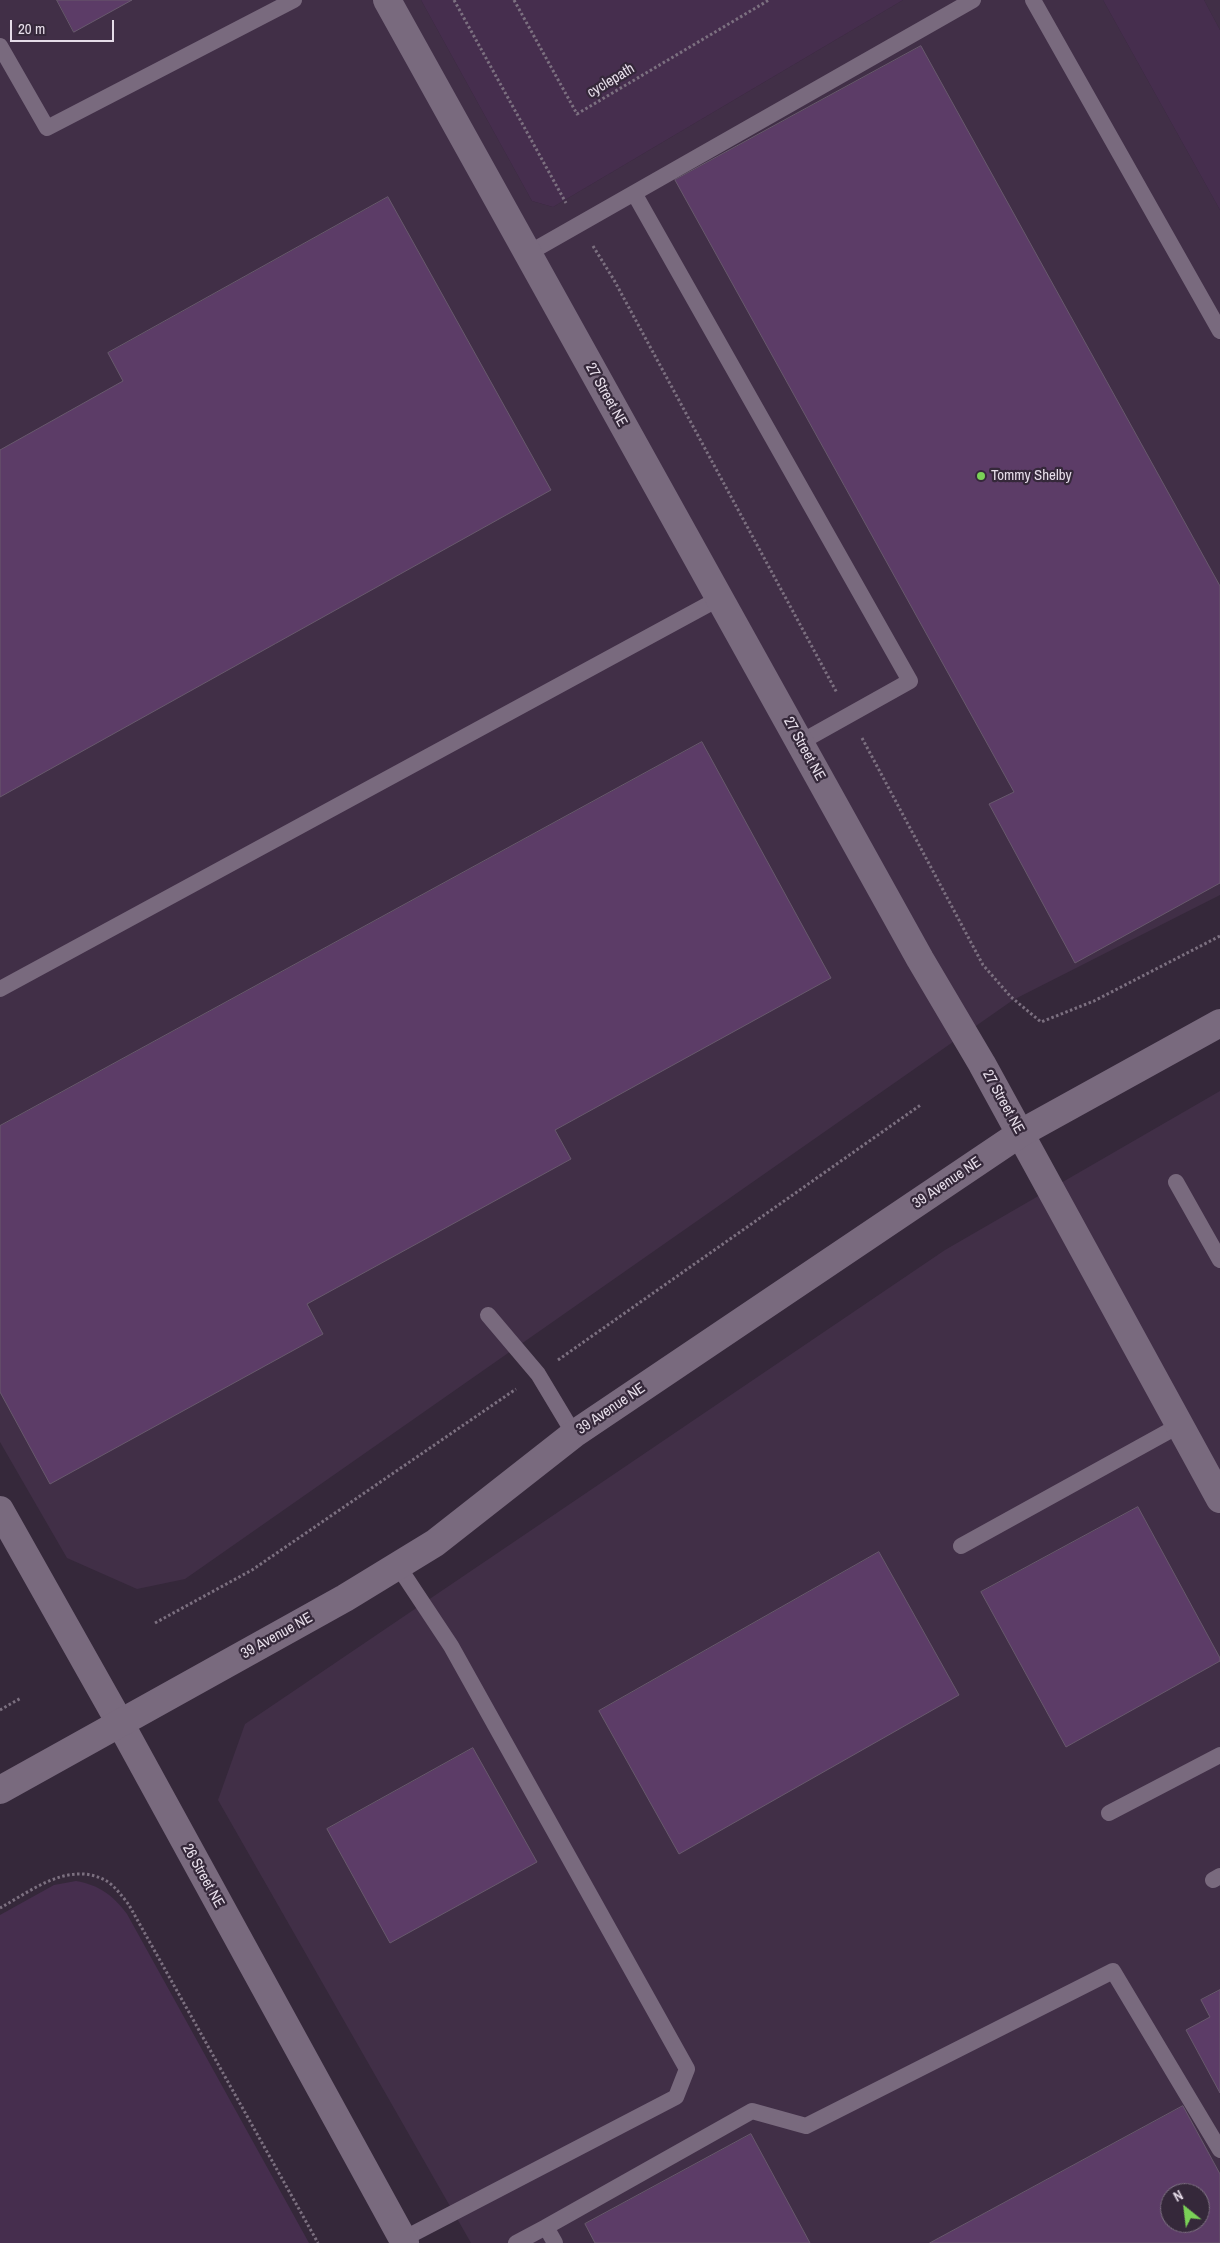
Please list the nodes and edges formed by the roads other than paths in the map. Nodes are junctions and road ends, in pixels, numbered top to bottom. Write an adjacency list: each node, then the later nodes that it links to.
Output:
1 (294, 0): 5 (lane)
2 (387, 0): 7 (street, 27 Street NE)
3 (973, 0): 6 (lane)
4 (1033, 0): 8 (lane)
5 (0, 46)
6 (634, 193): 7 (lane); 10 (lane)
7 (527, 254): 9 (street, 27 Street NE)
8 (1220, 331)
9 (720, 598): 10 (street, 27 Street NE); 11 (lane)
10 (801, 742): 13 (street, 27 Street NE)
11 (0, 989)
12 (1220, 1023): 13 (street, 39 Avenue NE)
13 (1021, 1133): 17 (street, 27 Street NE); 18 (street, 39 Avenue NE)
14 (1176, 1182): 15 (lane)
15 (1220, 1260)
16 (488, 1315): 18 (lane)
17 (1180, 1425): 19 (street, 27 Street NE); 21 (lane)
18 (574, 1434): 22 (street, 39 Avenue NE)
19 (1220, 1499)
20 (0, 1510): 23 (street, 26 Street NE)
21 (961, 1546)
22 (398, 1566): 23 (street, 39 Avenue NE); 29 (lane)
23 (120, 1724): 25 (street, 39 Avenue NE); 29 (street, 26 Street NE)
24 (1220, 1755): 26 (lane)
25 (0, 1790)
26 (1109, 1813)
27 (1220, 2150): 28 (lane)
28 (546, 2226): 30 (lane); 31 (lane)
29 (404, 2241)
30 (516, 2243)
31 (555, 2243)

